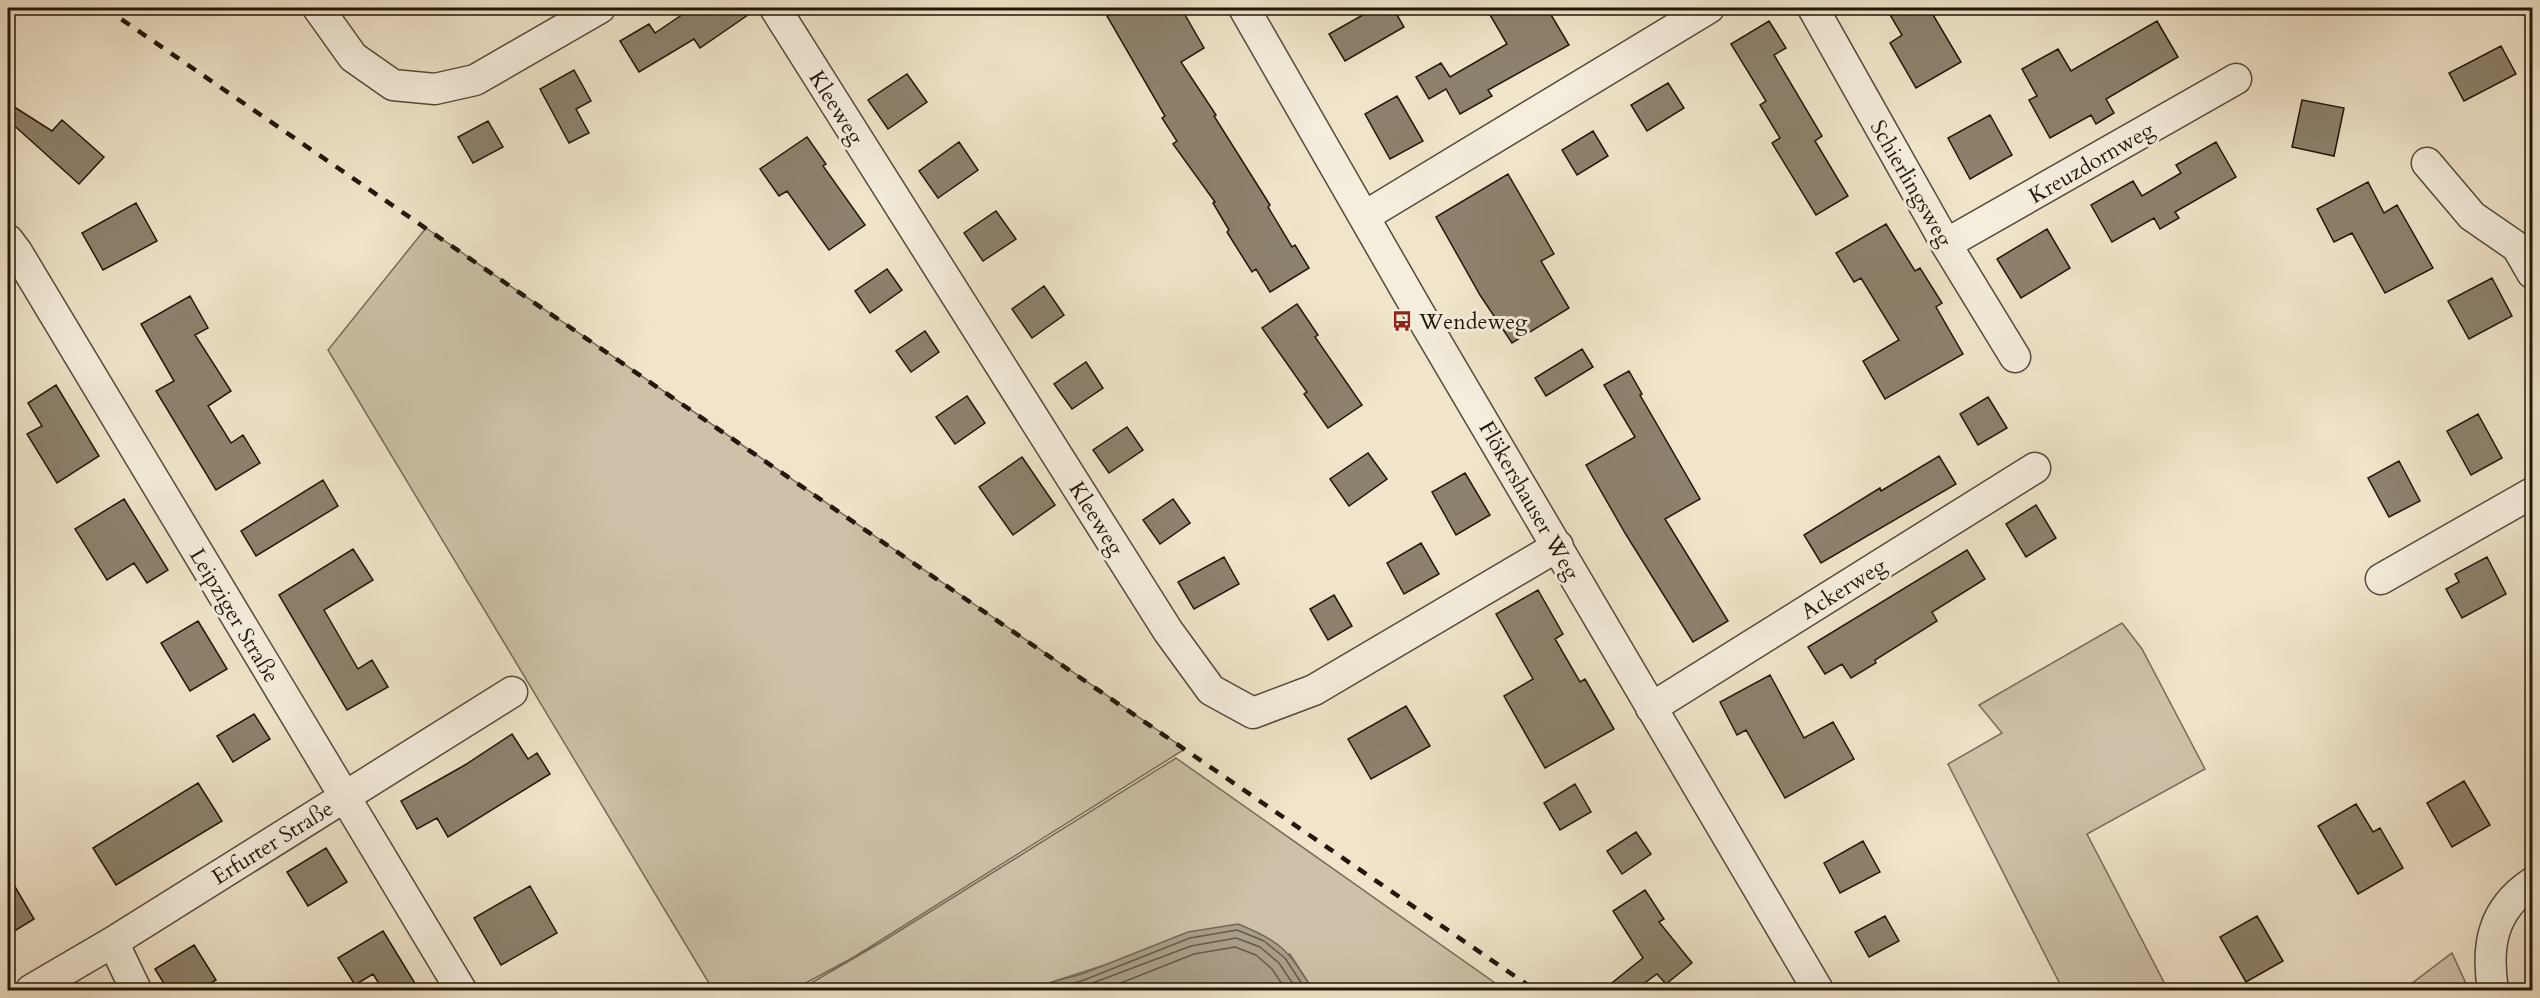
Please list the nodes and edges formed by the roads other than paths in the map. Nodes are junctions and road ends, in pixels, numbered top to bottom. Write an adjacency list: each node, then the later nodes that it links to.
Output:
1 (318, 8): 2 (street)
2 (600, 8)
3 (775, 8): 17 (street, Kleeweg)
4 (1244, 8): 9 (street, Flökershauser Weg)
5 (1709, 8): 9 (street)
6 (1813, 8): 12 (street, Schierlingsweg)
7 (2236, 79): 12 (street, Kreuzdornweg)
8 (2427, 163): 11 (street)
9 (1365, 216): 17 (street, Flökershauser Weg)
10 (8, 240): 21 (street, Leipziger Straße)
11 (2525, 242): 13 (street)
12 (1946, 244): 14 (street, Schierlingsweg)
13 (2532, 273)
14 (2015, 357)
15 (2035, 468): 20 (street, Ackerweg)
16 (2532, 493): 18 (street)
17 (1558, 546): 20 (street, Flökershauser Weg)
18 (2380, 579)
19 (512, 692): 21 (street, Erfurter Straße)
20 (1651, 708): 27 (street, Flökershauser Weg)
21 (345, 796): 23 (street, Erfurter Straße); 26 (street, Leipziger Straße)
22 (2532, 883): 28 (street)
23 (113, 942): 24 (street, Erfurter Straße); 25 (street)
24 (31, 990)
25 (136, 990)
26 (461, 990)
27 (1818, 990)
28 (2493, 990)

